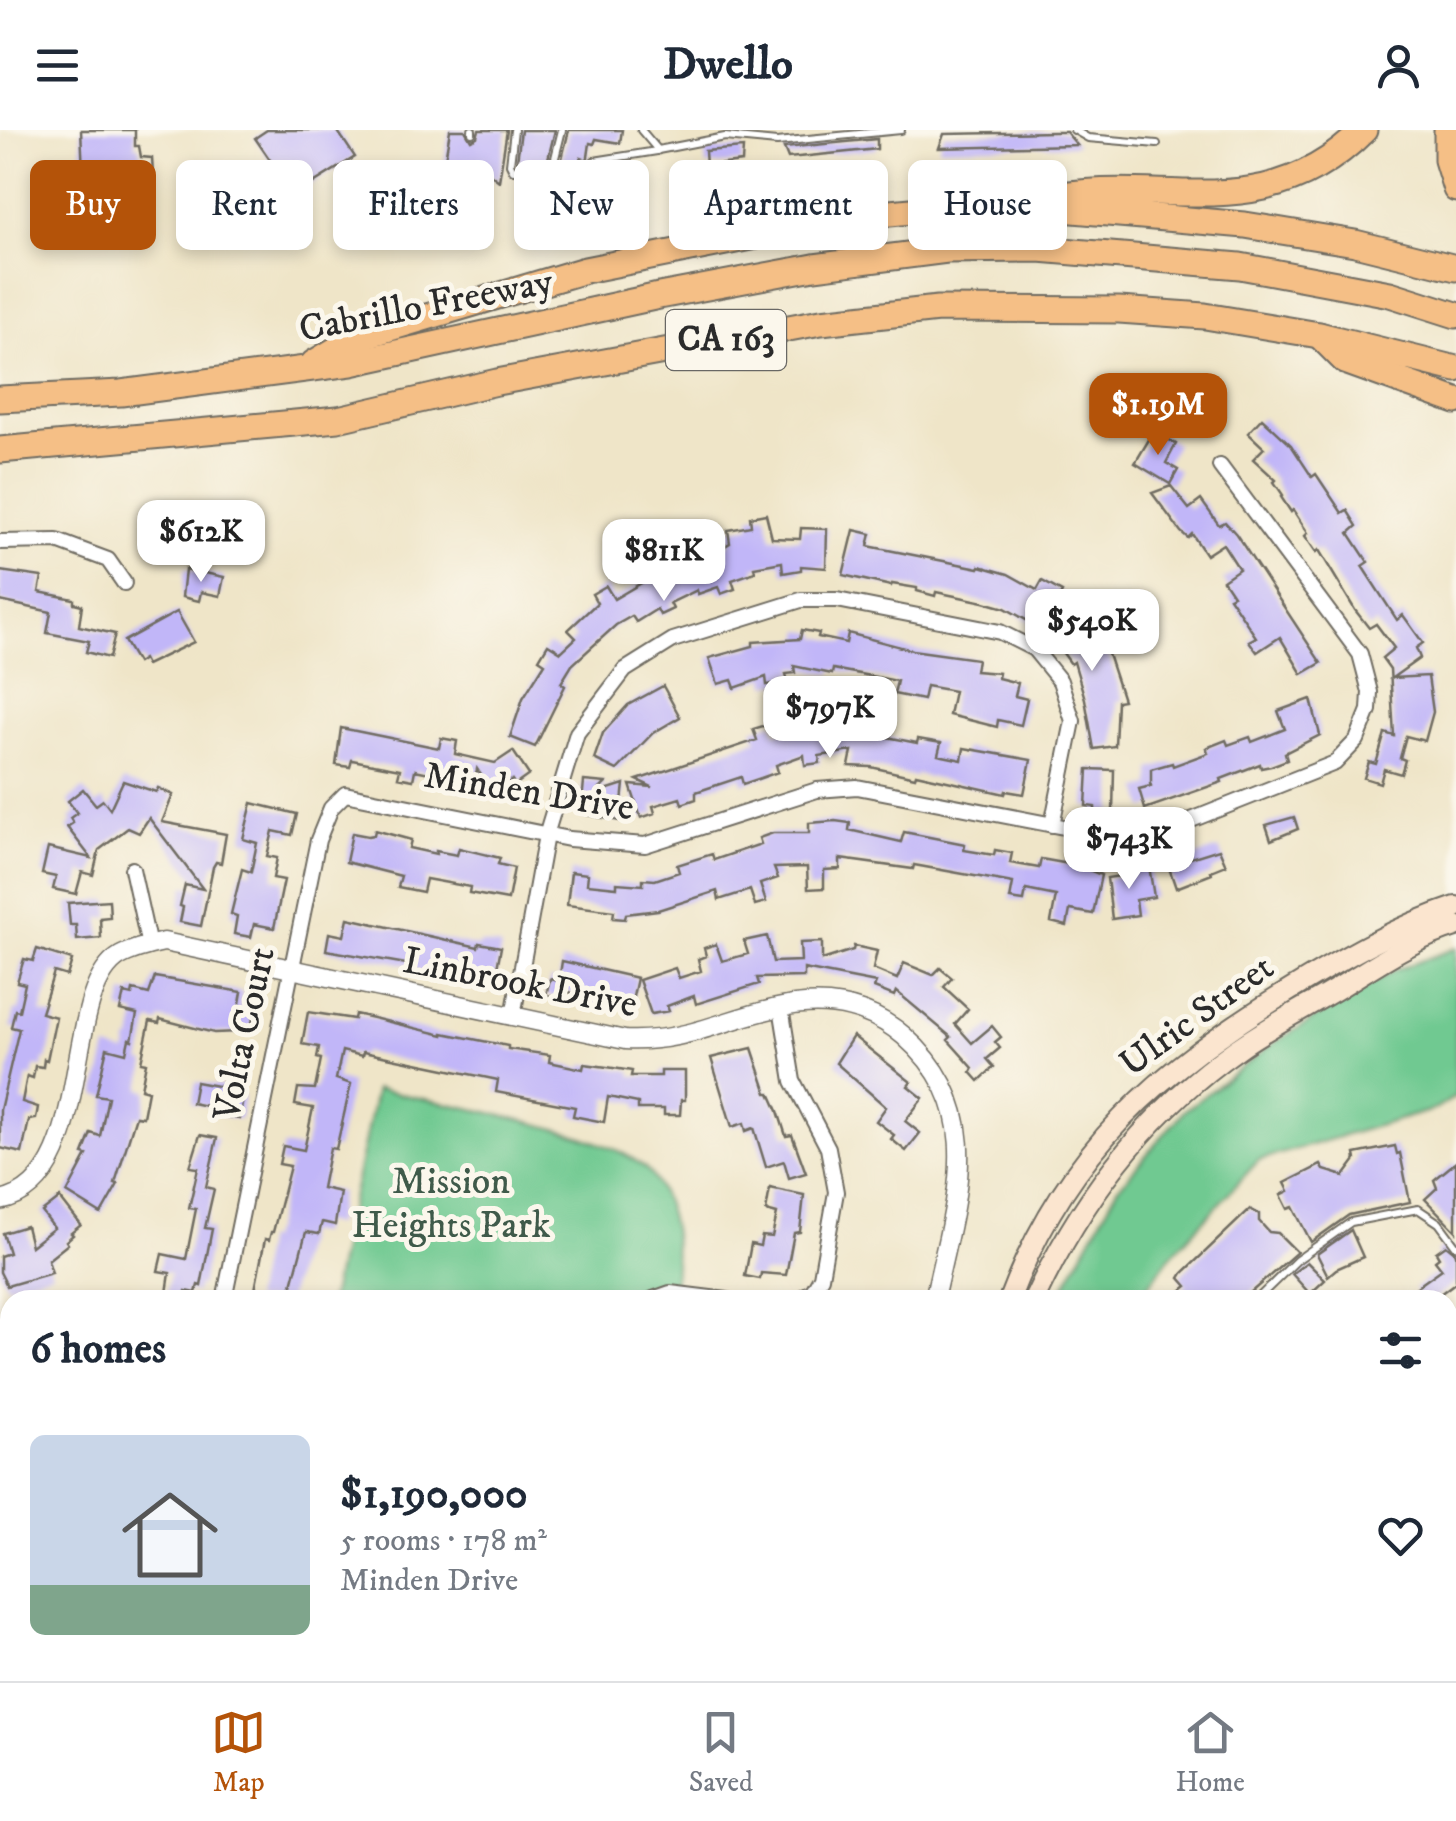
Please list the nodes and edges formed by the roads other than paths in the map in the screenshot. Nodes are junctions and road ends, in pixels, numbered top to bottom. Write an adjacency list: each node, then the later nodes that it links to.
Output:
1 (514, 130): 2 (lane)
2 (562, 130)
3 (641, 130): 9 (lane)
4 (901, 130): 9 (lane)
5 (1074, 130): 8 (lane)
6 (1364, 130): 12 (highway)
7 (1447, 130): 11 (highway)
8 (1156, 144)
9 (658, 150): 10 (lane)
10 (600, 160)
11 (1456, 190)
12 (1067, 194)
13 (1067, 210): 15 (highway)
14 (908, 212): 19 (highway)
15 (1456, 268)
16 (1456, 314): 19 (highway, Cabrillo Freeway / CA 163)
17 (1319, 334): 18 (highway, CA 163); 21 (highway); 22 (highway, CA 163)
18 (1456, 368)
19 (299, 371): 20 (highway, Cabrillo Freeway / CA 163)
20 (0, 399)
21 (1456, 402)
22 (0, 450)
23 (1220, 466): 27 (street, Minden Drive)
24 (0, 542): 25 (street)
25 (124, 583)
26 (351, 793): 28 (street, Minden Drive); 33 (street, Volta Court)
27 (1052, 825): 28 (street, Minden Drive); 28 (street)
28 (546, 835): 35 (street)
29 (132, 870): 32 (street)
30 (1456, 907): 41 (main road, Ulric Street)
31 (1456, 926): 42 (main road, Ulric Street)
32 (148, 946): 33 (street, Linbrook Drive); 36 (street)
33 (291, 971): 35 (street, Linbrook Drive); 38 (street, Volta Court)
34 (781, 1007): 35 (street, Linbrook Drive); 39 (street); 40 (street, Linbrook Drive)
35 (513, 1016)
36 (0, 1201)
37 (1456, 1246): 43 (lane)
38 (226, 1290)
39 (813, 1290)
40 (936, 1290)
41 (1013, 1290)
42 (1039, 1290)
43 (1269, 1290)

